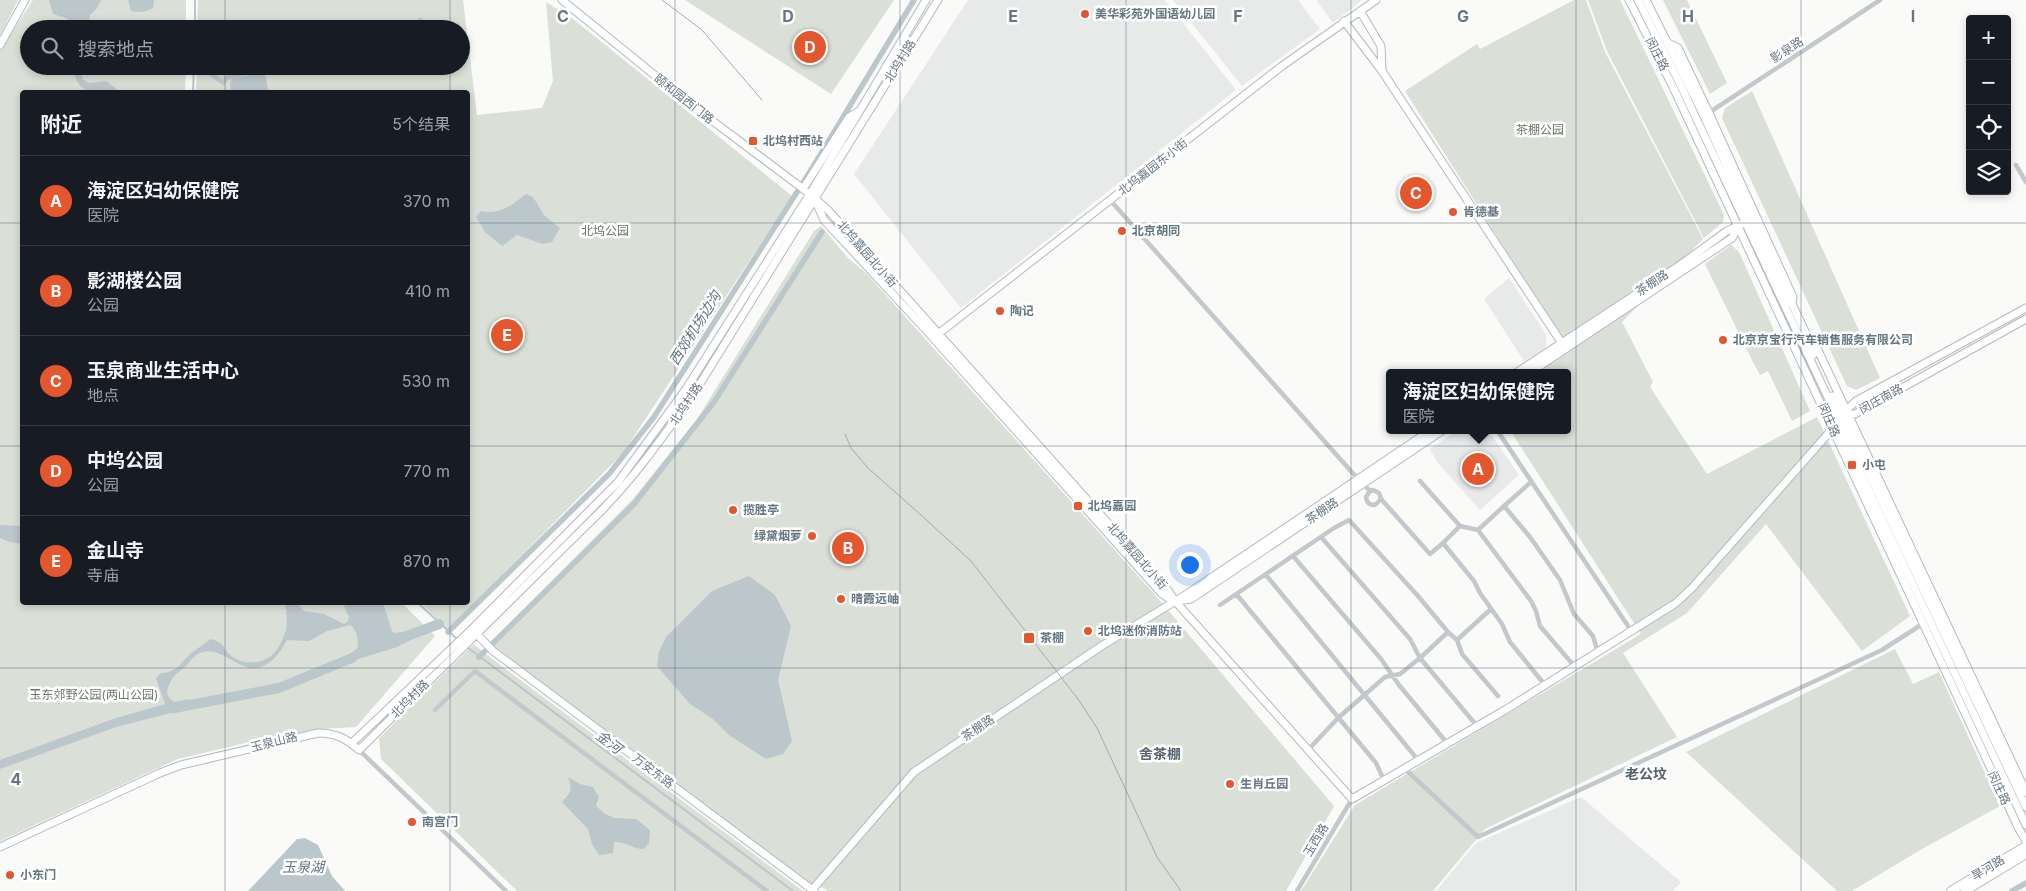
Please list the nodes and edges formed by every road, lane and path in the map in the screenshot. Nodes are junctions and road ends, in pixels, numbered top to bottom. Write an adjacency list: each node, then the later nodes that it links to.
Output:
1 (25, 0): 12 (street)
2 (562, 0): 20 (street, 颐和园西门路)
3 (926, 0): 16 (street, 北坞村路)
4 (938, 0): 21 (street, 北坞村路)
5 (1376, 0): 10 (street, 北坞嘉园东小街)
6 (1630, 0): 23 (street, 闵庄路)
7 (1638, 0): 23 (street, 闵庄路)
8 (1646, 0): 17 (street, 闵庄路)
9 (1880, 0): 17 (street, 影泉路)
10 (1360, 11): 11 (street, 北坞嘉园东小街); 13 (street)
11 (1344, 21): 13 (street); 22 (street, 北坞嘉园东小街)
12 (0, 46)
13 (1382, 71): 28 (street)
14 (213, 75): 15 (street)
15 (238, 75)
16 (859, 111): 20 (street); 21 (street, 北坞村路)
17 (1706, 114): 23 (street, 闵庄路); 24 (street, 闵庄路)
18 (2016, 165): 19 (street)
19 (2026, 182)
20 (803, 189): 21 (street, 颐和园西门路)
21 (812, 196): 27 (street, 北坞嘉园北小街); 53 (street, 北坞村路)
22 (1110, 200): 27 (street, 北坞嘉园东小街); 36 (street)
23 (1745, 222): 24 (street, 闵庄路); 28 (street, 茶棚路); 31 (street, 闵庄路); 32 (street, 闵庄路)
24 (1792, 301): 31 (street, 闵庄路)
25 (2026, 308): 31 (street, 闵庄南路)
26 (2026, 319): 31 (street, 闵庄南路)
27 (936, 336): 49 (street, 北坞嘉园北小街)
28 (1563, 345): 29 (street, 茶棚路); 30 (street, 茶棚路)
29 (1523, 369)
30 (1534, 369)
31 (1844, 415): 32 (street); 52 (street, 闵庄路); 77 (street, 闵庄路); 79 (street, 闵庄路)
32 (1833, 428): 52 (street, 闵庄路); 55 (street)
33 (1425, 434): 36 (street, 茶棚路)
34 (1436, 434): 36 (street, 茶棚路)
35 (1500, 434): 38 (street)
36 (1360, 481): 39 (street); 49 (street, 茶棚路)
37 (1420, 481): 42 (street)
38 (1531, 482): 41 (street); 55 (street)
39 (1370, 491): 40 (street); 40 (street)
40 (1381, 499): 45 (street)
41 (1504, 506): 43 (street); 58 (street)
42 (1460, 526): 43 (street); 45 (street)
43 (1478, 530): 60 (street)
44 (1321, 537): 46 (street); 54 (street); 59 (street)
45 (1443, 543): 51 (street)
46 (1293, 556): 47 (street); 61 (street)
47 (1266, 575): 48 (street); 63 (street)
48 (1237, 595): 50 (street); 66 (street)
49 (1174, 601): 72 (street, 北坞嘉园北小街); 85 (street, 茶棚路)
50 (1220, 605)
51 (1491, 609): 57 (street); 62 (street)
52 (1926, 622): 68 (street, 闵庄路); 73 (street, 闵庄路); 75 (street)
53 (474, 631): 56 (street, 北坞村路); 85 (street, 万安东路)
54 (1448, 632): 57 (street); 59 (street)
55 (1632, 632): 58 (street)
56 (466, 638): 69 (street, 北坞村路); 71 (street, 北坞村路)
57 (1457, 640): 64 (street)
58 (1598, 653): 60 (street)
59 (1420, 658): 61 (street); 67 (street)
60 (1575, 667): 62 (street)
61 (1393, 675): 63 (street); 70 (street)
62 (1545, 685): 67 (street)
63 (1364, 695): 66 (street); 74 (street)
64 (1498, 696)
65 (435, 710): 87 (street)
66 (1338, 718): 72 (street); 76 (street)
67 (1477, 726): 70 (street)
68 (1984, 736): 73 (street); 80 (street, 闵庄路)
69 (352, 743): 71 (street, 玉泉山路); 83 (street, 玉泉山路)
70 (1448, 743): 74 (street)
71 (359, 750): 86 (street, 玉泉山路)
72 (1308, 750): 78 (street, 北坞嘉园北小街)
73 (1983, 753): 81 (street, 闵庄路)
74 (1418, 760): 75 (street)
75 (1404, 768): 76 (street)
76 (1384, 780): 78 (street)
77 (2026, 792)
78 (1352, 799): 88 (street, 玉西路)
79 (2026, 807)
80 (2026, 826)
81 (2026, 842)
82 (2026, 846): 89 (main road, 旱河路)
83 (0, 847)
84 (2026, 854): 90 (main road, 旱河路)
85 (813, 890)
86 (506, 891)
87 (767, 891)
88 (1297, 891)
89 (1951, 891)
90 (1965, 891)

